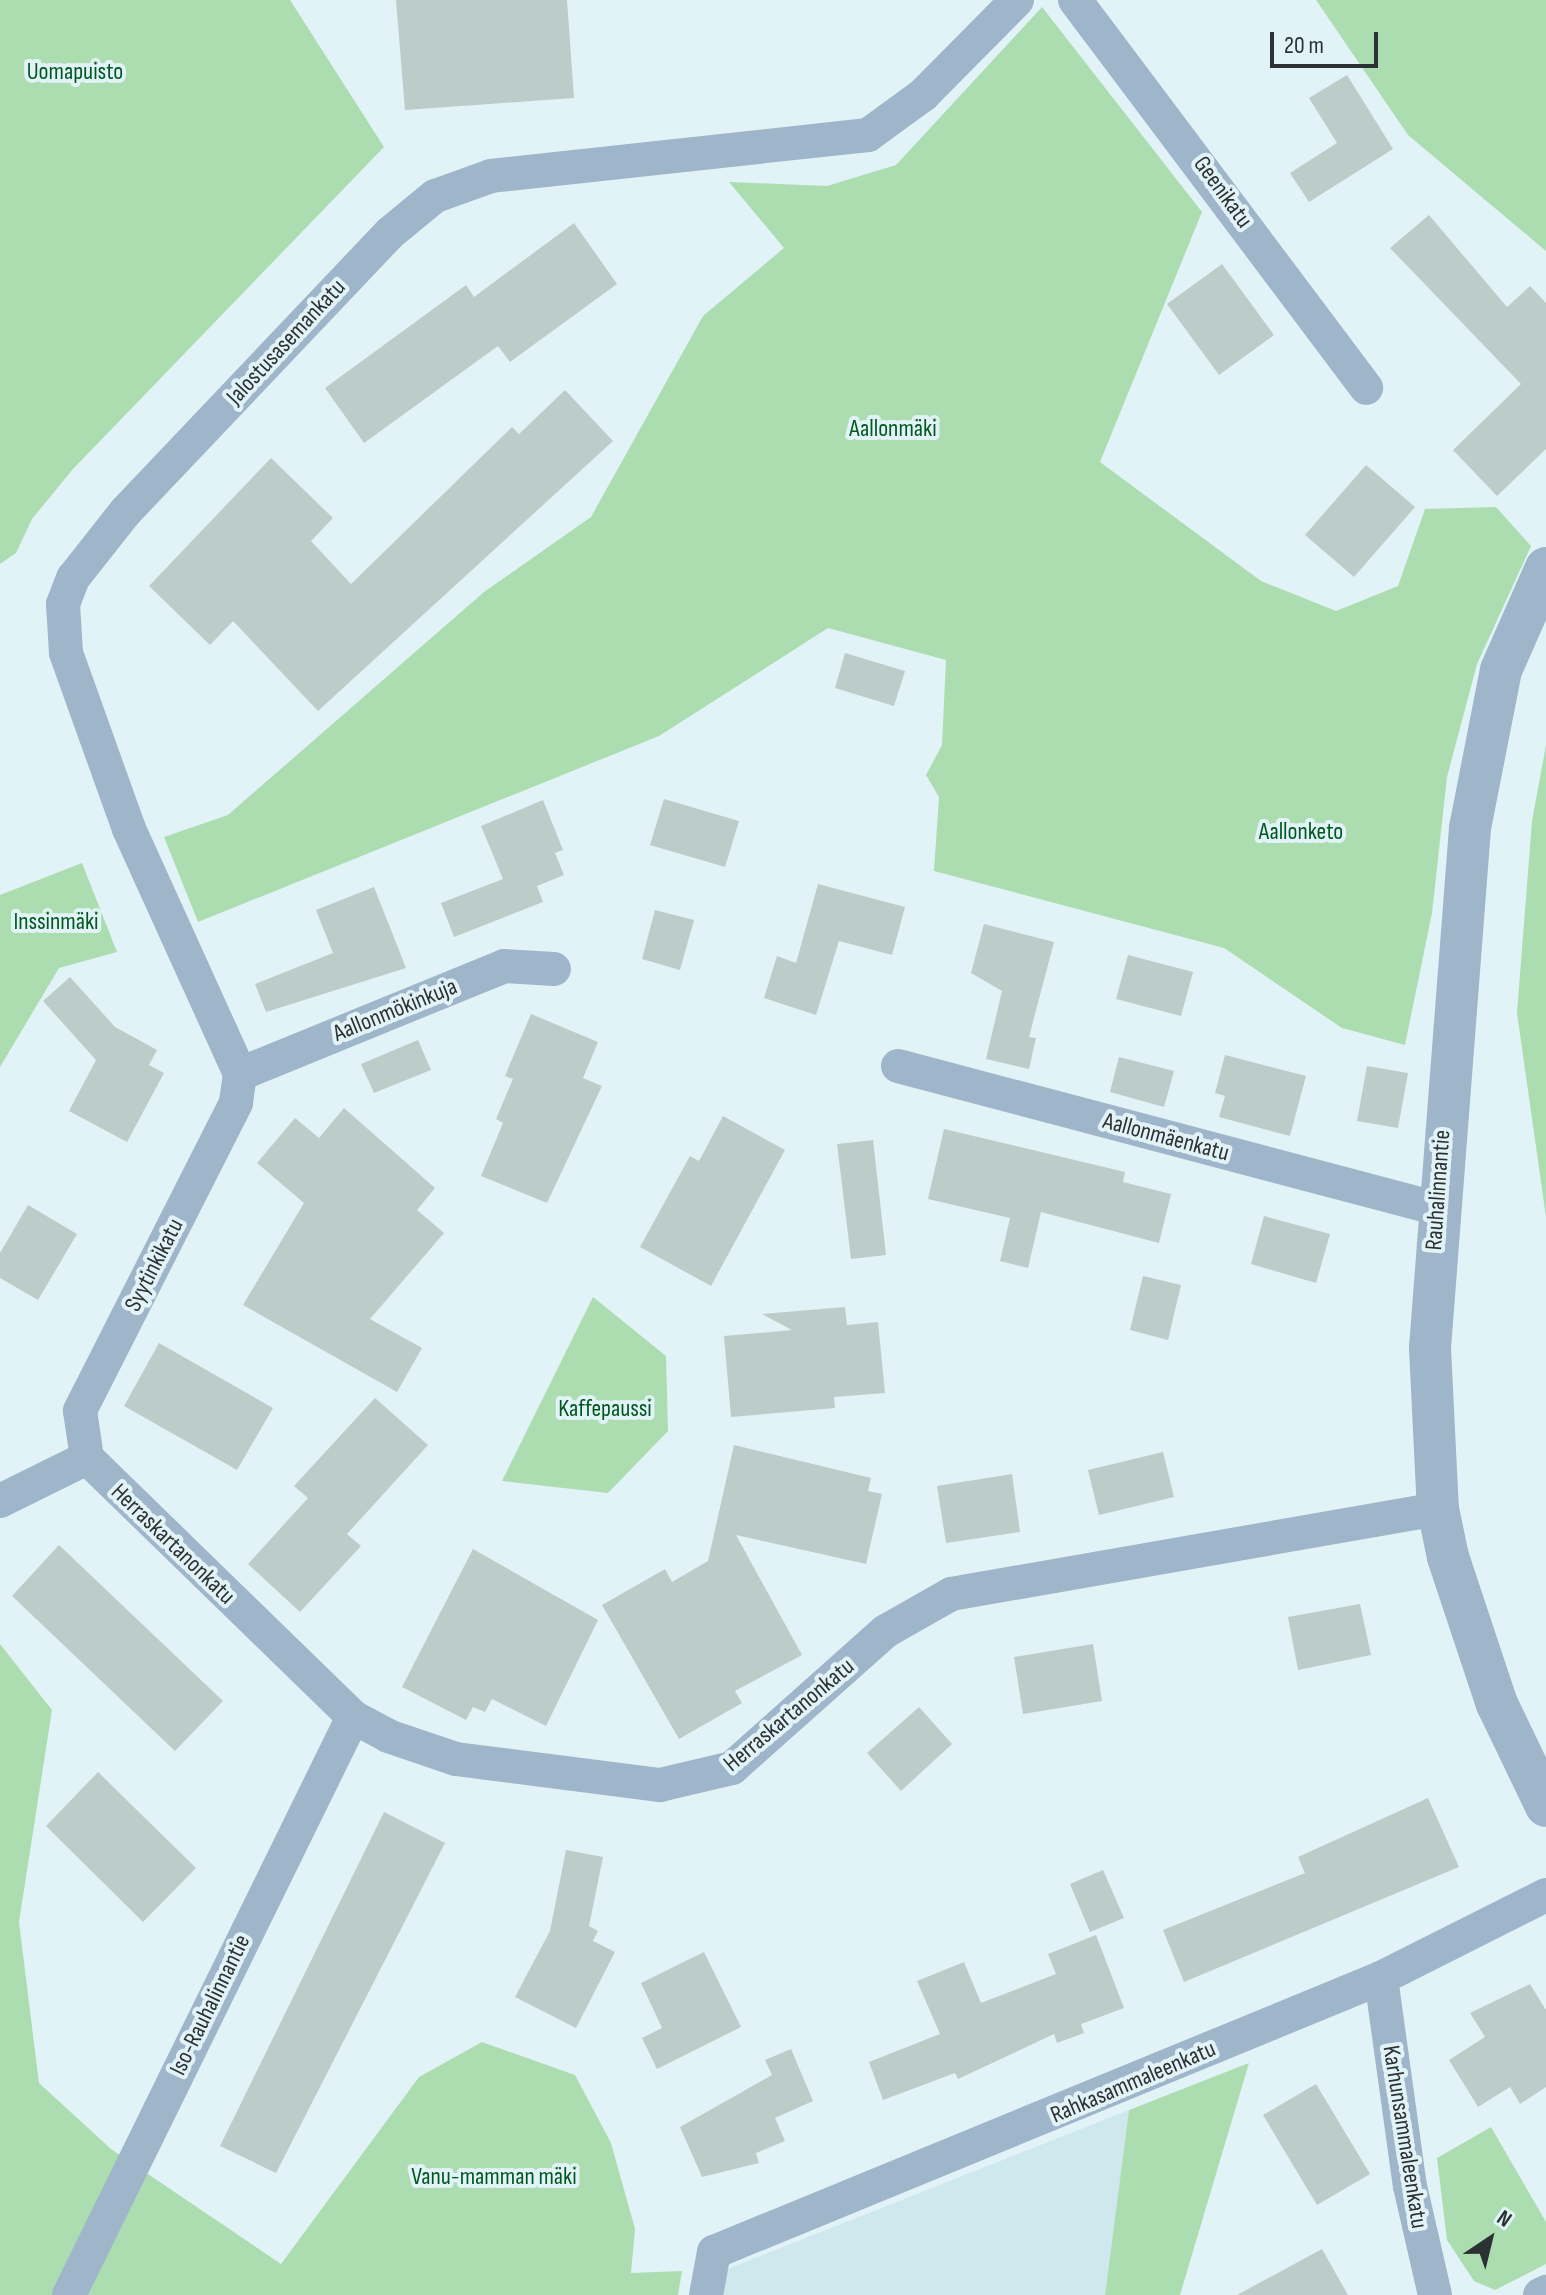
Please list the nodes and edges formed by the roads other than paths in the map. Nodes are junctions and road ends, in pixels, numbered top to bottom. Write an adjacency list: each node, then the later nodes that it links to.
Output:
1 (1017, 0): 7 (street, Jalostusasemankatu)
2 (1075, 0): 3 (street, Geenikatu)
3 (1366, 388)
4 (1546, 568): 8 (street, Rauhalinnantie)
5 (554, 969): 7 (street, Aallonmökinkuja)
6 (898, 1066): 8 (street, Aallonmäenkatu)
7 (240, 1074): 9 (street, Syytinkikatu)
8 (1435, 1208): 11 (street, Rauhalinnantie)
9 (87, 1458): 10 (street); 12 (street, Herraskartanonkatu)
10 (0, 1501)
11 (1438, 1509): 12 (street, Herraskartanonkatu); 13 (street, Rauhalinnantie)
12 (353, 1717): 17 (street, Iso-Rauhalinnantie)
13 (1546, 1806)
14 (1546, 1895): 15 (street, Rahkasammaleenkatu)
15 (1381, 1978): 18 (street, Rahkasammaleenkatu); 19 (street, Karhunsammaleenkatu)
16 (1546, 2292): 20 (street)
17 (69, 2295)
18 (706, 2295)
19 (1435, 2295)
20 (1540, 2295)

